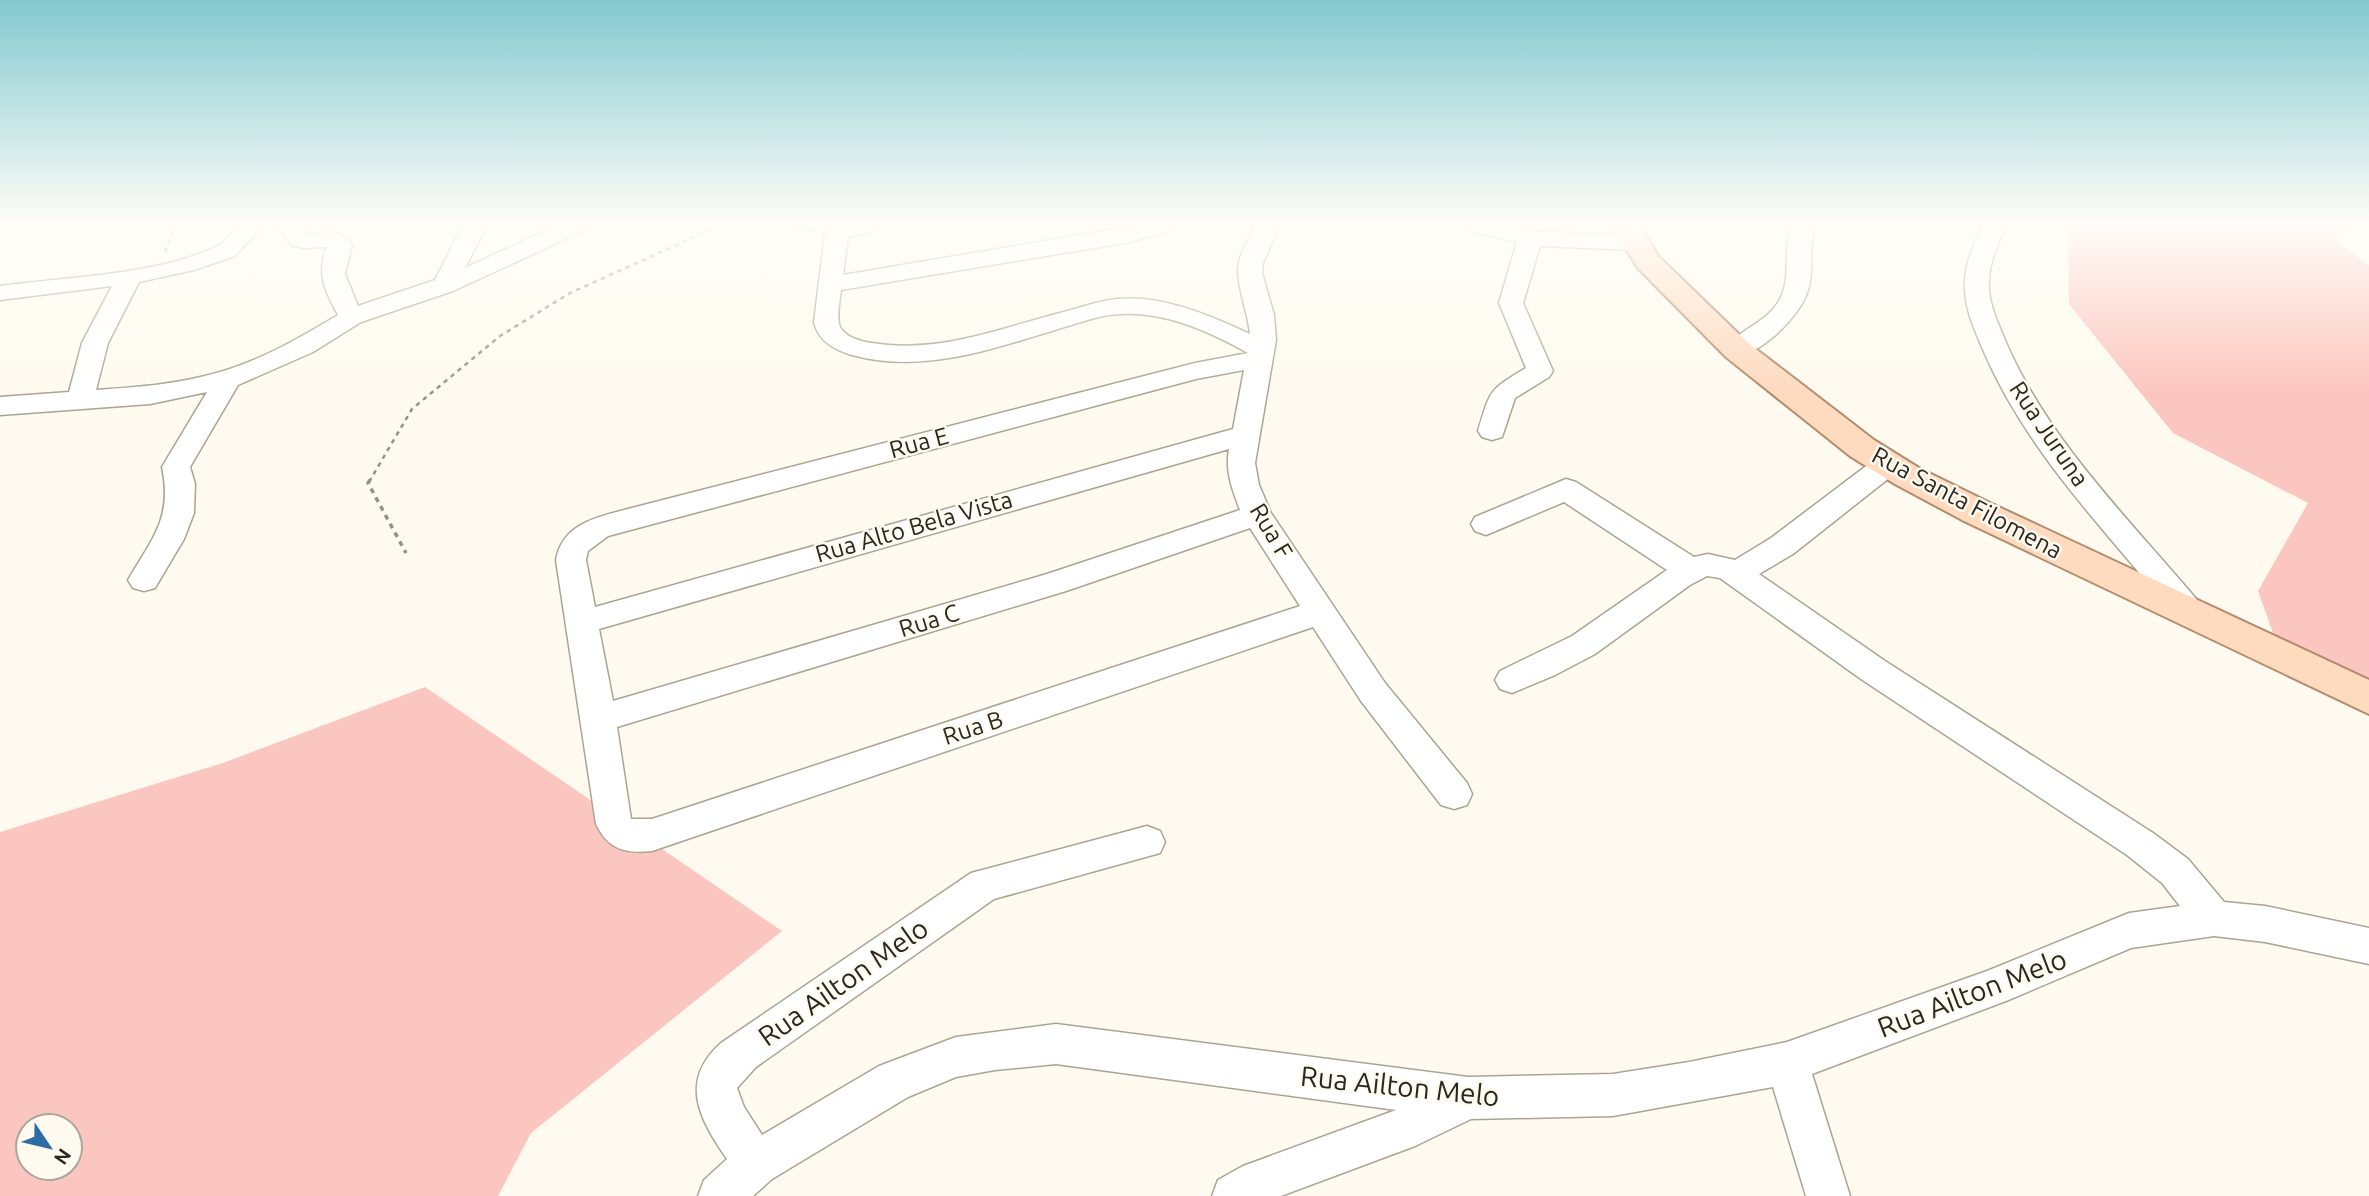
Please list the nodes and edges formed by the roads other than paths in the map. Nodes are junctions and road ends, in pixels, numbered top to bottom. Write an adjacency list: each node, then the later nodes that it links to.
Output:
1 (94, 281): 13 (street)
2 (135, 281): 20 (street)
3 (333, 281): 15 (street)
4 (831, 281): 12 (street)
5 (851, 281): 12 (street)
6 (1252, 281): 14 (street, Rua F)
7 (1517, 281): 22 (street)
8 (1667, 281): 17 (main road, Rua Santa Filomena)
9 (1798, 281): 17 (street)
10 (1978, 281): 31 (street, Rua Juruna)
11 (454, 282): 15 (street)
12 (831, 284): 16 (street)
13 (0, 293)
14 (1261, 315): 16 (street); 18 (street, Rua F)
15 (352, 317): 19 (street)
16 (1194, 318): 18 (street)
17 (1737, 350): 24 (main road, Rua Santa Filomena)
18 (1260, 354): 23 (street, Rua F); 32 (street, Rua E)
19 (228, 379): 20 (street); 29 (street)
20 (80, 401): 21 (street)
21 (0, 406)
22 (1492, 431)
23 (1245, 435): 25 (street, Rua F); 32 (street, Rua Alto Bela Vista)
24 (1888, 464): 28 (street); 31 (main road, Rua Santa Filomena)
25 (1257, 514): 30 (street, Rua F); 35 (street, Rua C)
26 (1486, 524): 27 (street)
27 (1692, 571): 28 (street); 33 (street)
28 (1737, 573): 38 (street)
29 (144, 580)
30 (1320, 612): 35 (street, Rua B); 36 (street, Rua F)
31 (2192, 615): 34 (main road, Rua Santa Filomena)
32 (583, 622): 35 (street)
33 (1512, 680)
34 (2369, 698)
35 (599, 719)
36 (1454, 794)
37 (1147, 842): 42 (street, Rua Ailton Melo)
38 (2214, 918): 39 (street, Rua Ailton Melo); 40 (street, Rua Ailton Melo)
39 (2369, 946)
40 (1787, 1063): 41 (street, Rua Ailton Melo); 45 (street)
41 (1468, 1098): 42 (street, Rua Ailton Melo); 44 (street)
42 (756, 1163): 43 (street, Rua Ailton Melo)
43 (720, 1196)
44 (1234, 1196)
45 (1828, 1196)

